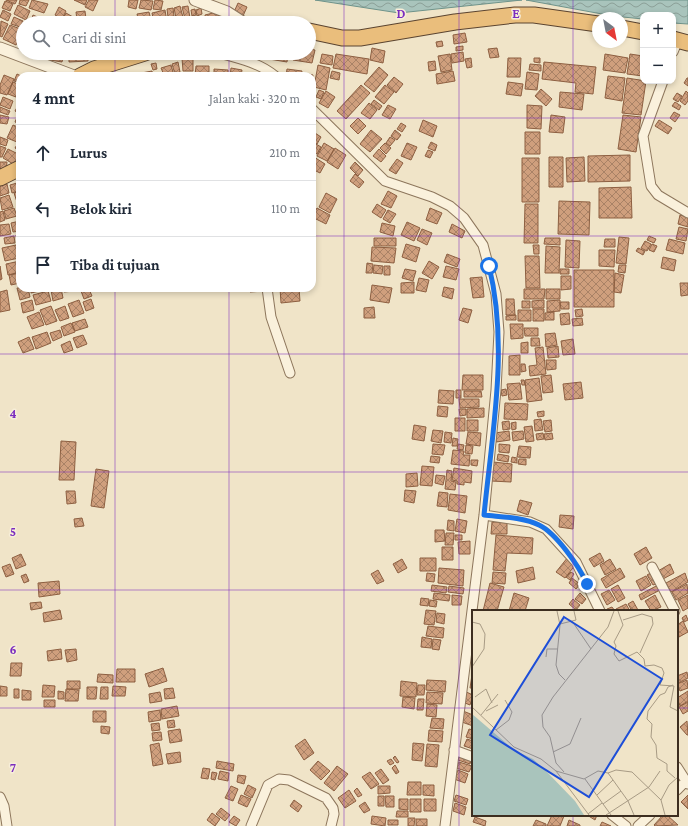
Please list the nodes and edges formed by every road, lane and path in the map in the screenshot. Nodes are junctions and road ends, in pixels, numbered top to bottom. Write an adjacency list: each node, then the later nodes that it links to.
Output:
1 (195, 0): 2 (street)
2 (233, 16)
3 (592, 23): 6 (highway)
4 (628, 29): 5 (highway)
5 (640, 31)
6 (316, 33)
7 (0, 48): 8 (street)
8 (16, 54)
9 (32, 60): 12 (street)
10 (123, 60): 13 (highway)
11 (244, 60): 14 (street)
12 (63, 72)
13 (88, 72)
14 (271, 72)
15 (662, 84): 19 (street)
16 (316, 116): 22 (street)
17 (16, 170): 18 (highway)
18 (0, 178)
19 (688, 213)
20 (268, 292): 21 (street)
21 (290, 373)
22 (484, 515): 24 (street); 26 (street)
23 (652, 567): 25 (street)
24 (600, 610)
25 (674, 610)
26 (454, 750): 27 (street); 37 (street)
27 (472, 757)
28 (678, 769): 29 (street)
29 (687, 783): 30 (street)
30 (678, 789)
31 (0, 797): 34 (street)
32 (613, 816): 38 (street)
33 (649, 816): 39 (street)
34 (7, 826)
35 (251, 826): 36 (street)
36 (331, 826)
37 (445, 826)
38 (626, 826)
39 (638, 826)

